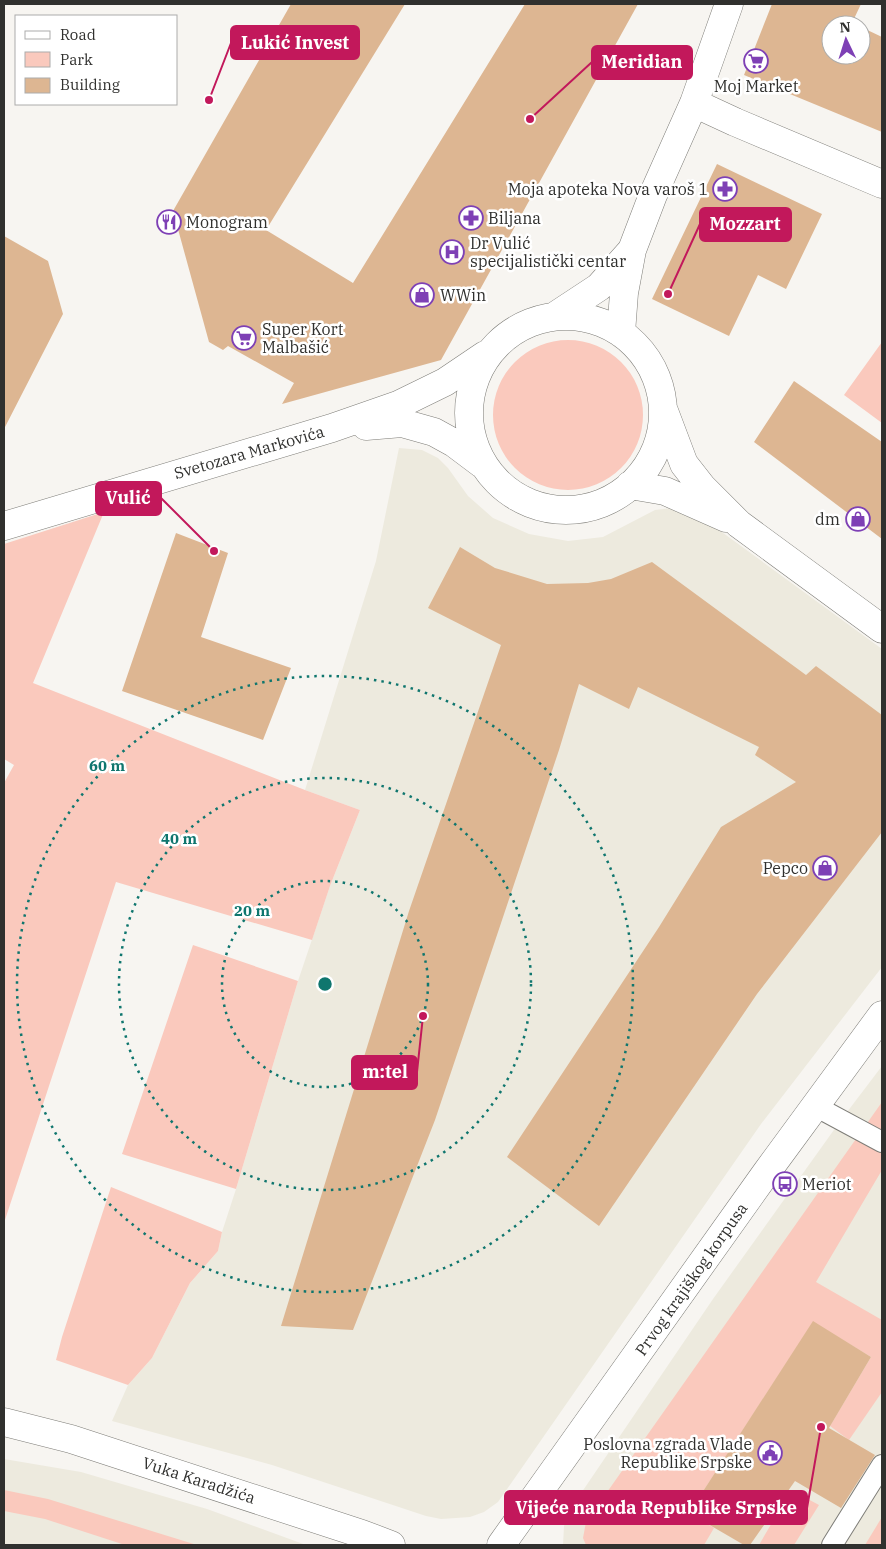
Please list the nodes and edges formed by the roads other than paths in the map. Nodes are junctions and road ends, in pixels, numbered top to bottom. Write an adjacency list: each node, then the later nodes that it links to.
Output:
1 (729, 4): 2 (street, Svetozara Markovića)
2 (694, 103): 3 (street); 4 (street, Svetozara Markovića)
3 (882, 184)
4 (632, 250): 5 (street, Svetozara Markovića); 6 (street, Svetozara Markovića)
5 (555, 316): 6 (street, Svetozara Markovića); 7 (street, Svetozara Markovića)
6 (621, 332): 8 (street, Svetozara Markovića)
7 (490, 352): 9 (street, Svetozara Markovića); 10 (street, Svetozara Markovića)
8 (663, 409): 11 (street, Svetozara Markovića); 12 (street, Svetozara Markovića)
9 (332, 428): 10 (street, Svetozara Markovića); 13 (street, Svetozara Markovića)
10 (482, 464): 11 (street, Svetozara Markovića)
11 (630, 485): 12 (street, Svetozara Markovića)
12 (739, 524): 14 (street, Svetozara Markovića)
13 (4, 526)
14 (882, 629)
15 (882, 1015): 16 (street, Prvog krajiškog korpusa)
16 (815, 1106): 17 (lane); 21 (street, Prvog krajiškog korpusa)
17 (882, 1142)
18 (4, 1422): 20 (street, Vuka Karadžića)
19 (882, 1465): 22 (lane)
20 (391, 1545)
21 (502, 1545)
22 (832, 1545)

